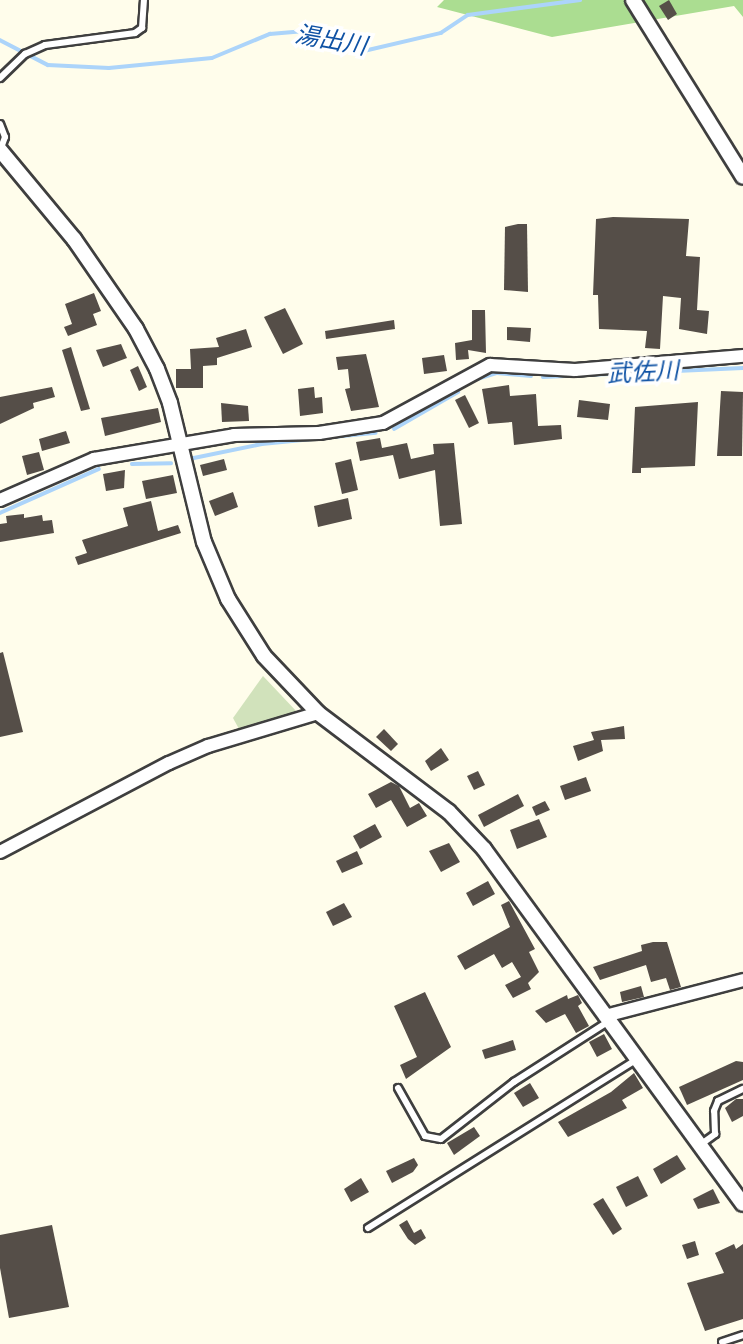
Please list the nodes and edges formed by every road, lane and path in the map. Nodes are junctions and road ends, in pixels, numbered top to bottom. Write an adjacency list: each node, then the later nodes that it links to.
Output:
1 (144, 0): 3 (lane)
2 (633, 0): 6 (street)
3 (0, 78)
4 (0, 124): 5 (lane)
5 (0, 150): 8 (street)
6 (743, 177)
7 (743, 356): 8 (street)
8 (181, 444): 9 (street); 10 (street)
9 (0, 500)
10 (318, 713): 11 (street); 13 (street)
11 (0, 852)
12 (743, 980): 13 (street)
13 (607, 1018): 14 (street); 15 (lane)
14 (638, 1059): 17 (street); 19 (lane)
15 (398, 1088)
16 (743, 1089): 17 (lane)
17 (700, 1145): 18 (street)
18 (743, 1204)
19 (368, 1228)
20 (743, 1335): 21 (lane)
21 (722, 1342)

